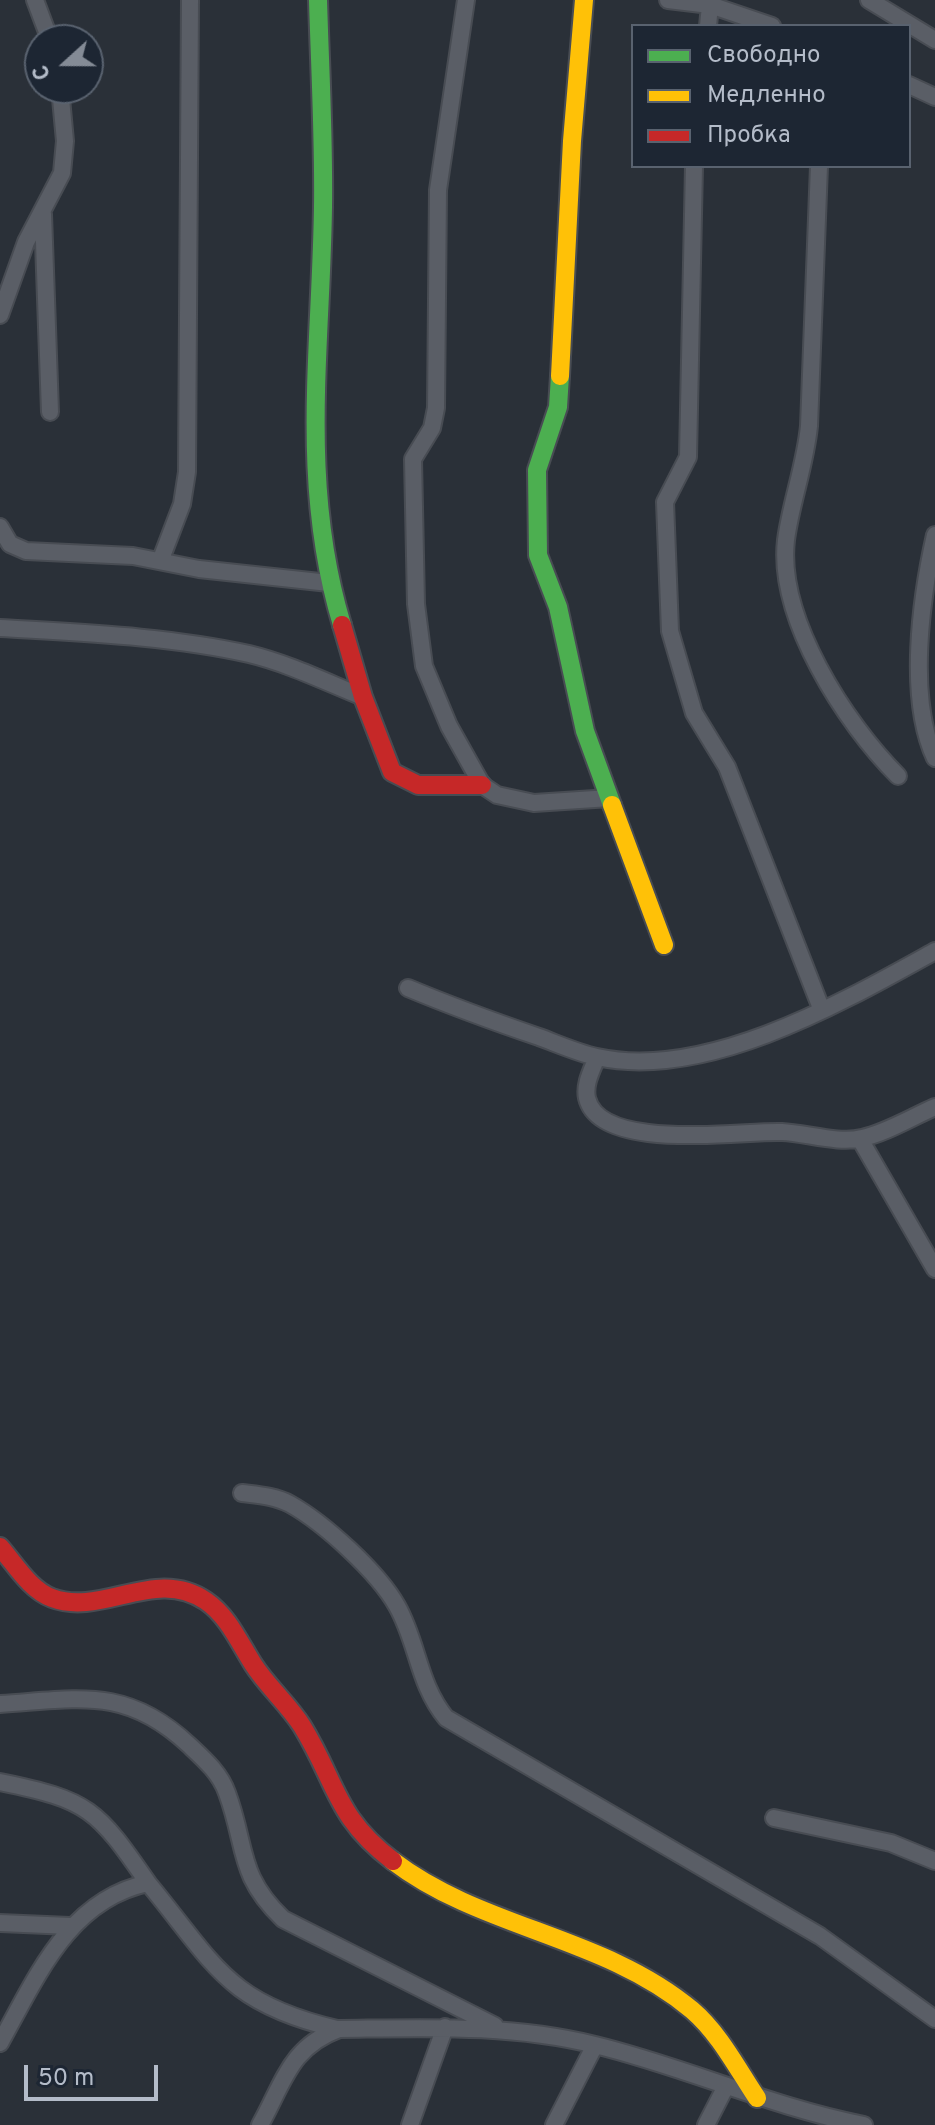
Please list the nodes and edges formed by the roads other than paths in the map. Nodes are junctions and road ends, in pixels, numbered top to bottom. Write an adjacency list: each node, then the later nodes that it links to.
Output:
1 (35, 0): 9 (street)
2 (190, 0): 25 (street)
3 (318, 0): 26 (street)
4 (466, 0): 31 (street)
5 (584, 0): 32 (street)
6 (668, 0): 8 (street)
7 (869, 0): 12 (street)
8 (710, 5): 10 (street); 11 (street)
9 (44, 24)
10 (708, 24)
11 (766, 24)
12 (909, 24)
13 (911, 25): 14 (street)
14 (935, 40)
15 (911, 86): 16 (street)
16 (935, 97)
17 (62, 104): 20 (street)
18 (694, 168): 36 (street)
19 (819, 168): 30 (street)
20 (43, 213): 21 (street); 22 (street)
21 (0, 315)
22 (50, 412)
23 (0, 527): 25 (street)
24 (935, 535): 29 (street)
25 (161, 559): 26 (street)
26 (329, 583): 28 (street)
27 (0, 628): 28 (street)
28 (363, 697): 31 (street)
29 (935, 758)
30 (898, 776)
31 (482, 785): 32 (street)
32 (610, 798): 33 (street)
33 (664, 945)
34 (935, 951): 36 (street)
35 (408, 988): 37 (street)
36 (821, 1008): 37 (street)
37 (597, 1057): 39 (street)
38 (935, 1107): 39 (street)
39 (860, 1139): 40 (street)
40 (935, 1269)
41 (242, 1493): 50 (street)
42 (0, 1547): 57 (street)
43 (0, 1704): 52 (street)
44 (0, 1782): 47 (street)
45 (774, 1818): 46 (street)
46 (935, 1861)
47 (148, 1883): 49 (street); 53 (street)
48 (0, 1923): 49 (street)
49 (70, 1926): 54 (street)
50 (935, 2019)
51 (445, 2027): 52 (street); 53 (street); 60 (street)
52 (496, 2027): 55 (street)
53 (339, 2029): 59 (street)
54 (0, 2043)
55 (595, 2045): 56 (street); 61 (street)
56 (726, 2086): 57 (street); 62 (street)
57 (757, 2098): 58 (street)
58 (824, 2121): 63 (street)
59 (260, 2125)
60 (410, 2125)
61 (554, 2125)
62 (706, 2125)
63 (864, 2125)

